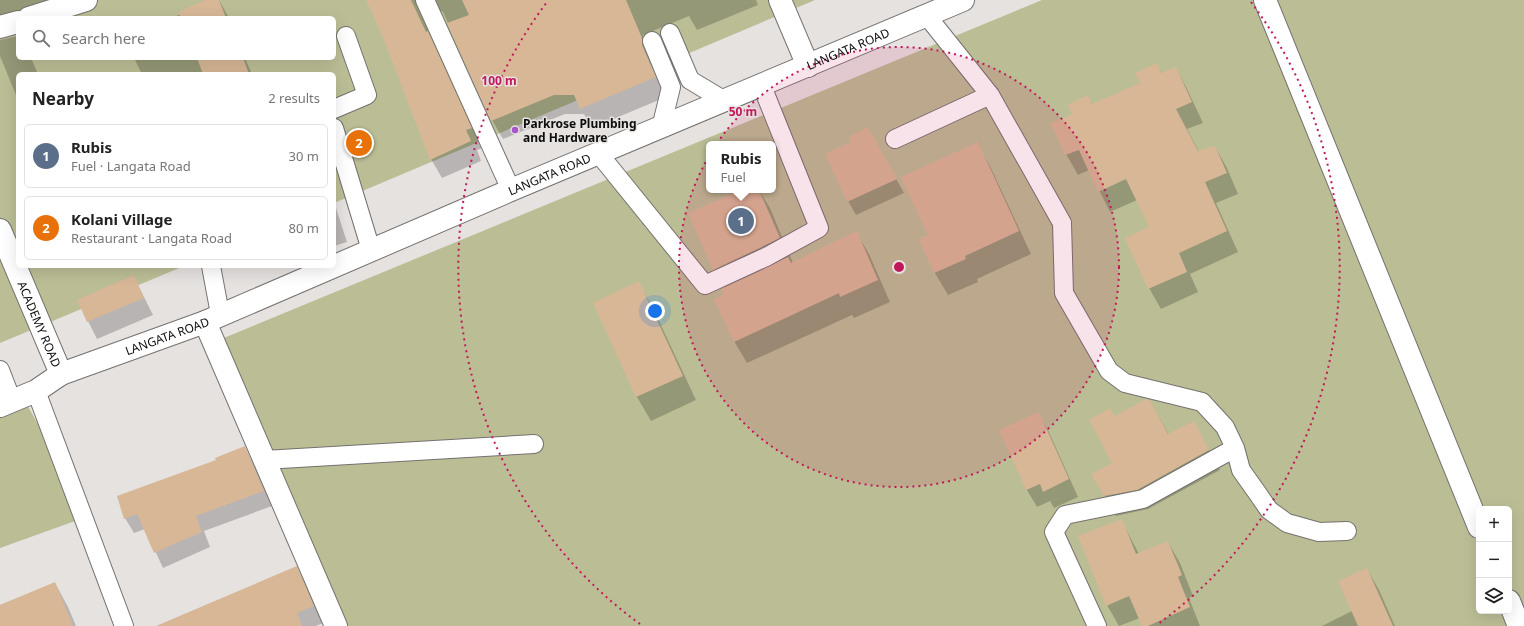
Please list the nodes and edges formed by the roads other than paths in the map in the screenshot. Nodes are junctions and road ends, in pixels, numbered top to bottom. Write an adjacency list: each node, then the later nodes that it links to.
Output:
1 (86, 0): 6 (street)
2 (425, 0): 22 (lane)
3 (780, 0): 13 (street)
4 (963, 0): 7 (street, LANGATA ROAD)
5 (1265, 0): 38 (street)
6 (35, 16)
7 (926, 16): 13 (street, LANGATA ROAD); 15 (lane)
8 (16, 23): 9 (street)
9 (0, 27)
10 (670, 33): 16 (lane)
11 (346, 36): 17 (lane)
12 (652, 41): 18 (lane)
13 (808, 66): 14 (street, LANGATA ROAD)
14 (762, 86): 16 (street, LANGATA ROAD); 21 (lane)
15 (990, 95): 20 (lane); 36 (lane)
16 (725, 101): 18 (street, LANGATA ROAD)
17 (336, 108)
18 (661, 128): 21 (street, LANGATA ROAD)
19 (336, 135): 24 (lane)
20 (895, 139)
21 (599, 154): 22 (street, LANGATA ROAD)
22 (511, 190): 24 (street, LANGATA ROAD)
23 (0, 230): 26 (street, ACADEMY ROAD)
24 (371, 250): 25 (street, LANGATA ROAD)
25 (336, 265)
26 (16, 268)
27 (16, 268): 32 (street, ACADEMY ROAD)
28 (211, 268): 30 (lane)
29 (329, 268): 30 (street, LANGATA ROAD)
30 (213, 318): 32 (street, LANGATA ROAD); 37 (street)
31 (0, 370): 34 (lane)
32 (61, 374): 33 (street, LANGATA ROAD)
33 (36, 391): 34 (street, LANGATA ROAD); 40 (lane)
34 (6, 403)
35 (534, 444): 37 (lane)
36 (1236, 448): 39 (lane); 42 (lane)
37 (264, 460): 41 (street)
38 (1476, 520)
39 (1347, 531)
40 (124, 626)
41 (336, 626)
42 (1097, 626)

